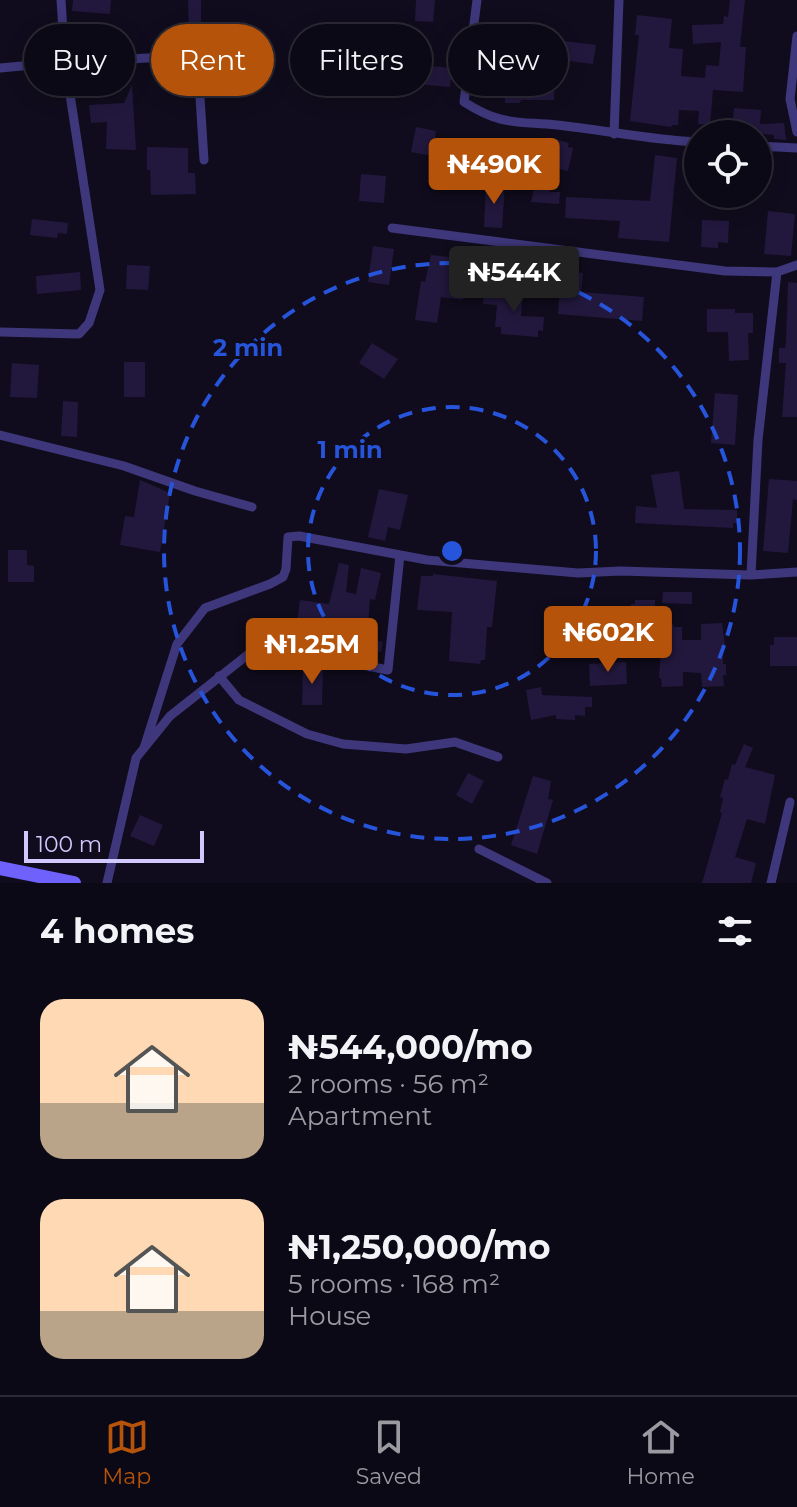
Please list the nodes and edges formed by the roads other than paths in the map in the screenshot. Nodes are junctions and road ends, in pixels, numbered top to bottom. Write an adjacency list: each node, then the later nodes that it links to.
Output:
1 (61, 0): 4 (street)
2 (477, 0): 11 (street)
3 (619, 0): 11 (street)
4 (63, 24)
5 (797, 36): 10 (street)
6 (135, 59): 15 (street)
7 (24, 66): 8 (street)
8 (0, 68)
9 (70, 96): 19 (street)
10 (797, 132)
11 (614, 134): 12 (street)
12 (684, 141)
13 (772, 147): 14 (street)
14 (797, 148)
15 (204, 160)
16 (392, 228): 18 (street)
17 (797, 265): 18 (street)
18 (777, 272): 24 (street)
19 (0, 332)
20 (0, 435): 21 (street)
21 (252, 507)
22 (400, 555): 24 (street); 25 (street); 26 (street)
23 (797, 572): 24 (street)
24 (751, 575)
25 (219, 676): 26 (street); 27 (street)
26 (144, 748): 32 (street)
27 (498, 757)
28 (790, 802): 34 (street)
29 (479, 849): 33 (street)
30 (0, 868): 31 (main road)
31 (74, 883)
32 (107, 883)
33 (547, 883)
34 (771, 883)

